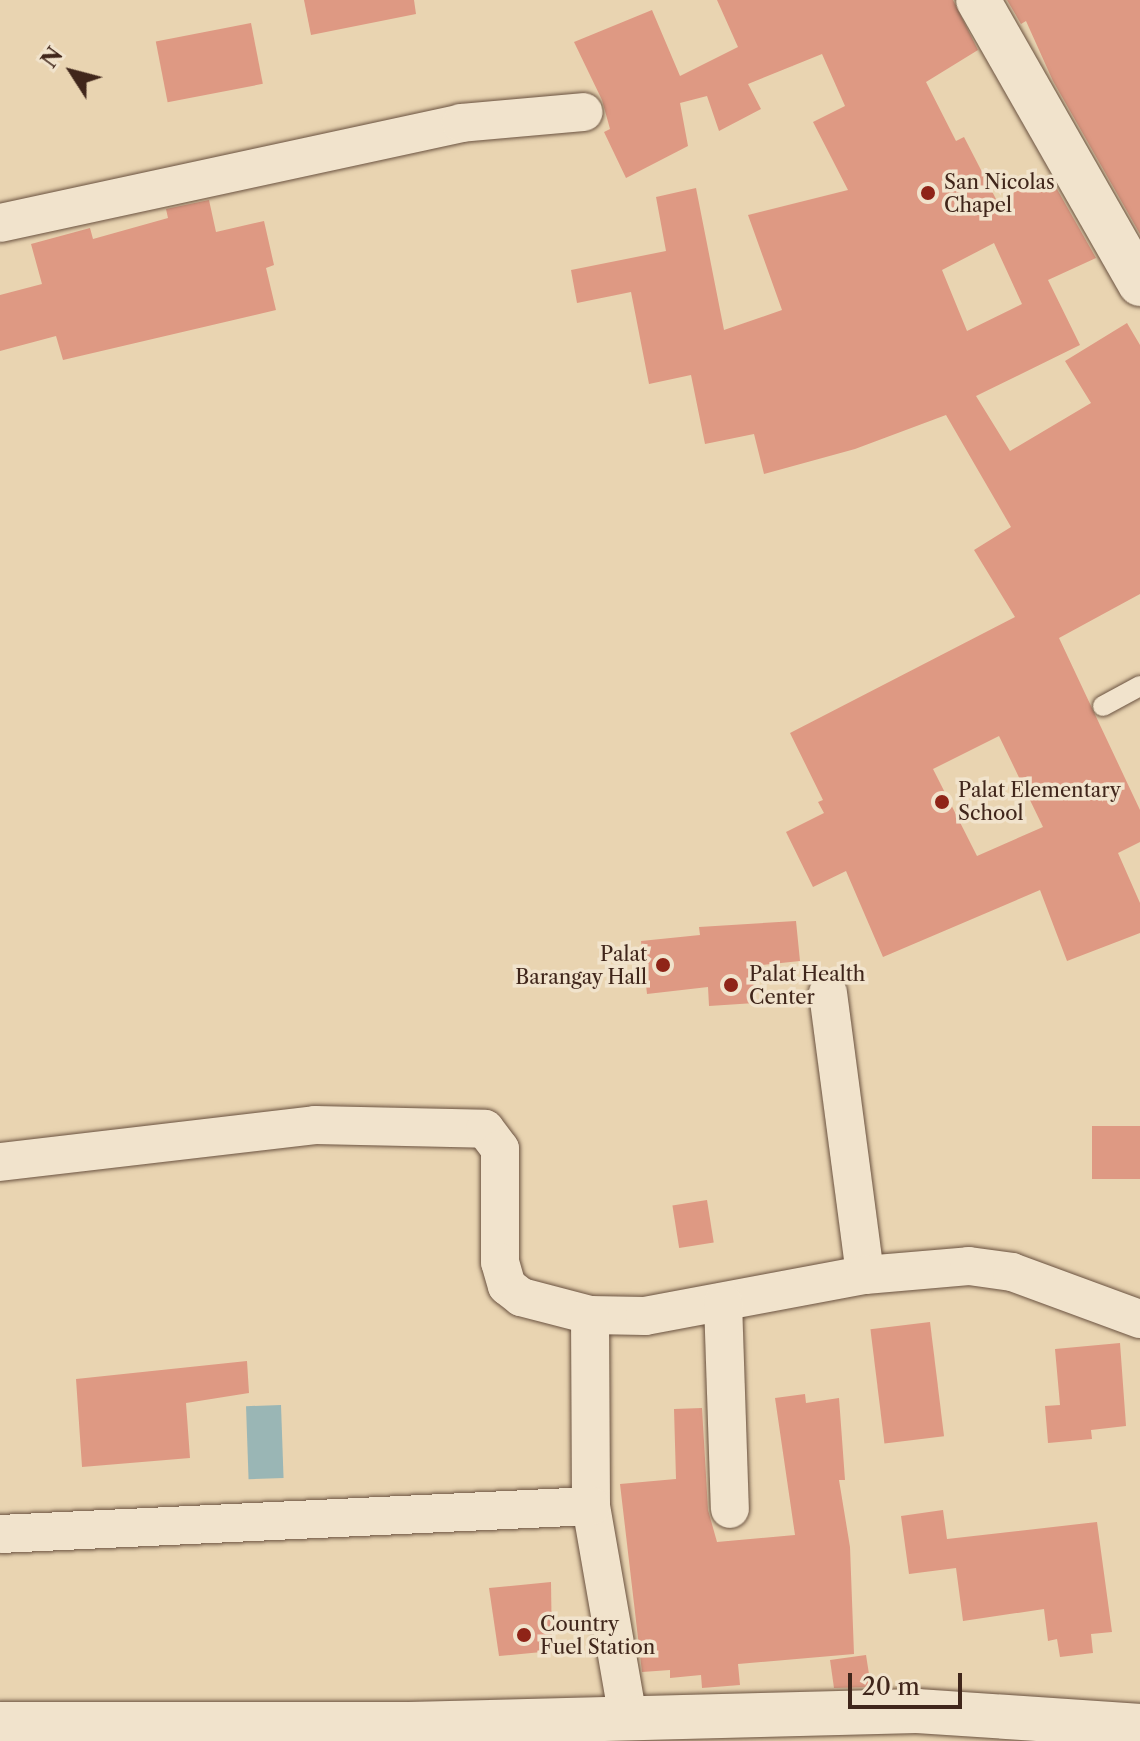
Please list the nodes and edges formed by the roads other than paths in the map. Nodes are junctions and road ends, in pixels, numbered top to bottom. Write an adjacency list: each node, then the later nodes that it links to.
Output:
1 (978, 0): 4 (street)
2 (584, 112): 3 (street)
3 (0, 223)
4 (1140, 284)
5 (1140, 686): 6 (lane)
6 (1103, 706)
7 (828, 993): 9 (street)
8 (0, 1162): 11 (street)
9 (865, 1275): 10 (street); 12 (street)
10 (723, 1302): 11 (street); 14 (street)
11 (590, 1315): 13 (street)
12 (1140, 1319)
13 (591, 1506): 15 (street); 16 (street)
14 (730, 1509)
15 (0, 1534)
16 (628, 1718): 17 (street); 18 (street)
17 (0, 1724)
18 (1140, 1726)

